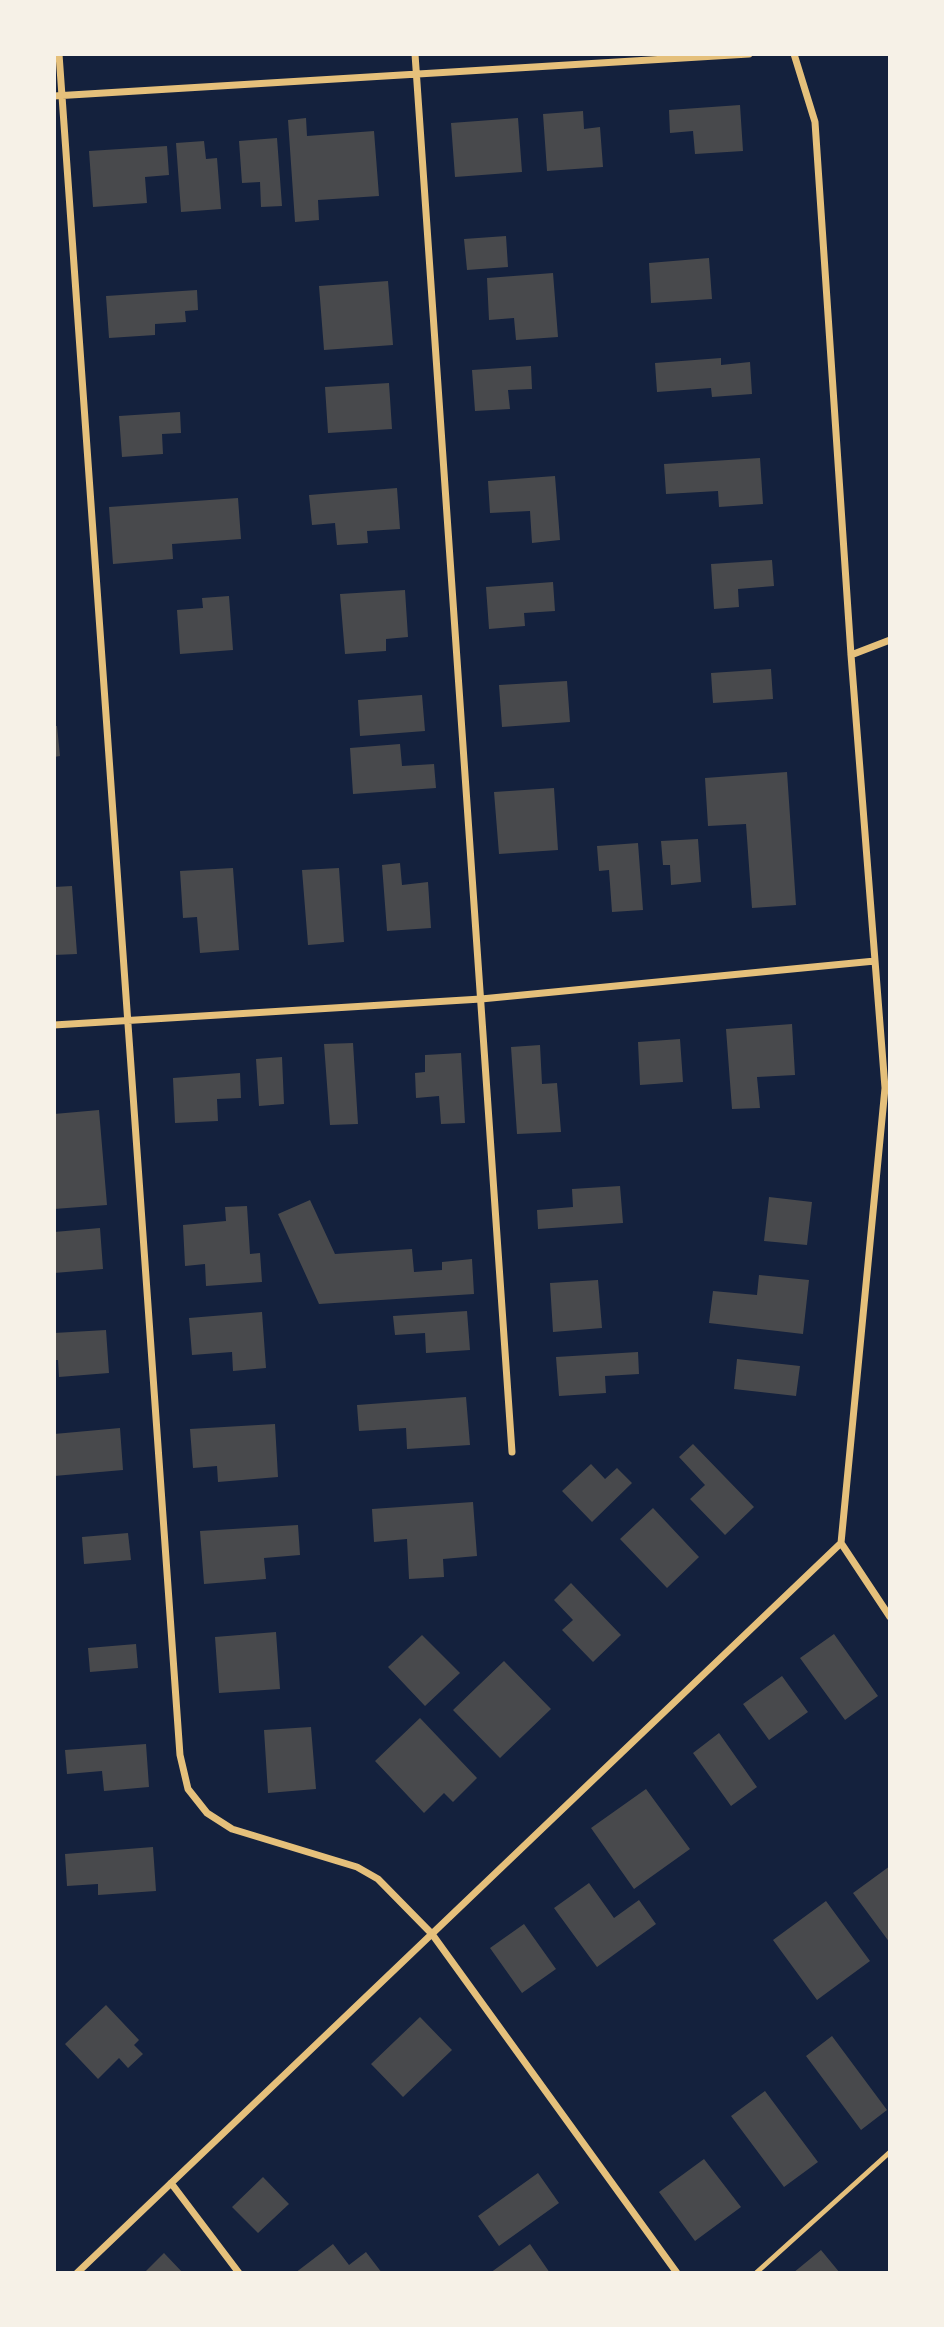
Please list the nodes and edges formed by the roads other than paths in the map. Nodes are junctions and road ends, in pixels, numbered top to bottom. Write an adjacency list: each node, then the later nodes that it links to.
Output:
1 (59, 54): 6 (street)
2 (415, 54): 5 (street)
3 (749, 54): 5 (street)
4 (794, 54): 8 (street)
5 (417, 74): 6 (street); 10 (street)
6 (58, 96): 11 (street)
7 (890, 640): 8 (street)
8 (851, 656): 9 (street)
9 (875, 961): 10 (street); 13 (street)
10 (481, 999): 11 (street); 14 (street)
11 (127, 1021): 12 (street); 17 (street)
12 (54, 1025)
13 (887, 1088): 15 (street)
14 (512, 1452)
15 (841, 1543): 16 (street); 17 (street)
16 (890, 1617)
17 (432, 1934): 19 (street); 22 (street)
18 (890, 2152): 23 (lane)
19 (171, 2183): 20 (street); 21 (street)
20 (77, 2273)
21 (239, 2273)
22 (677, 2273)
23 (756, 2273)

